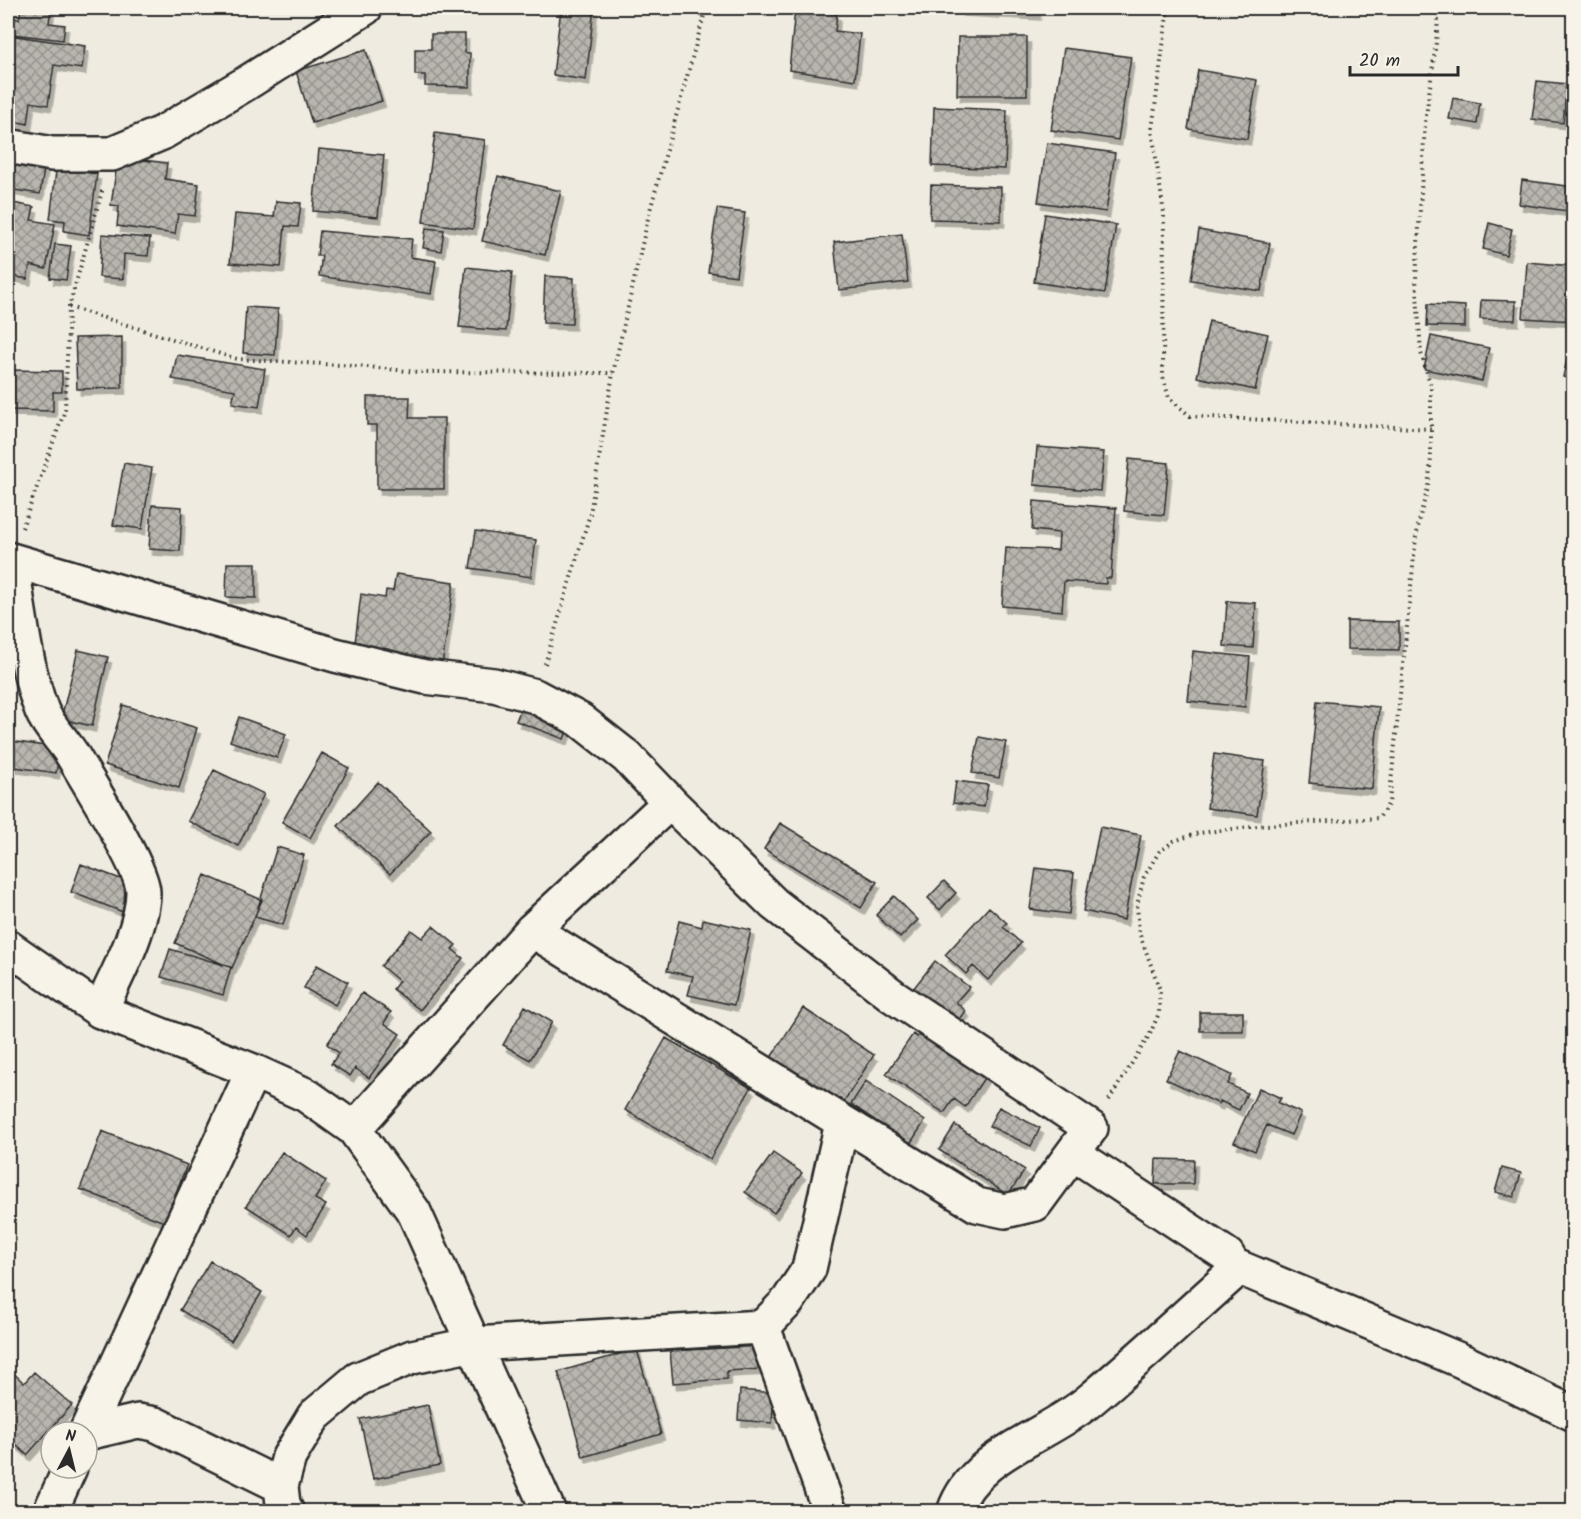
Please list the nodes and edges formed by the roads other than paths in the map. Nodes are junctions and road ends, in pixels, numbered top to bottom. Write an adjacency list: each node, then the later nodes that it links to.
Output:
1 (365, 8): 2 (street)
2 (8, 146)
3 (9, 560): 4 (street); 7 (street)
4 (670, 802): 5 (street); 11 (street)
5 (532, 930): 9 (street); 10 (street)
6 (8, 947): 7 (street)
7 (100, 1011): 8 (street)
8 (253, 1071): 10 (street); 16 (street)
9 (842, 1123): 11 (street); 13 (street)
10 (354, 1129): 14 (street)
11 (1083, 1141): 12 (street)
12 (1233, 1265): 15 (street); 23 (street)
13 (763, 1327): 14 (street); 22 (street)
14 (474, 1344): 19 (street); 21 (street)
15 (1574, 1414)
16 (93, 1420)
17 (99, 1429): 19 (street)
18 (65, 1480): 20 (street)
19 (284, 1499)
20 (50, 1512)
21 (549, 1512)
22 (830, 1512)
23 (954, 1512)

